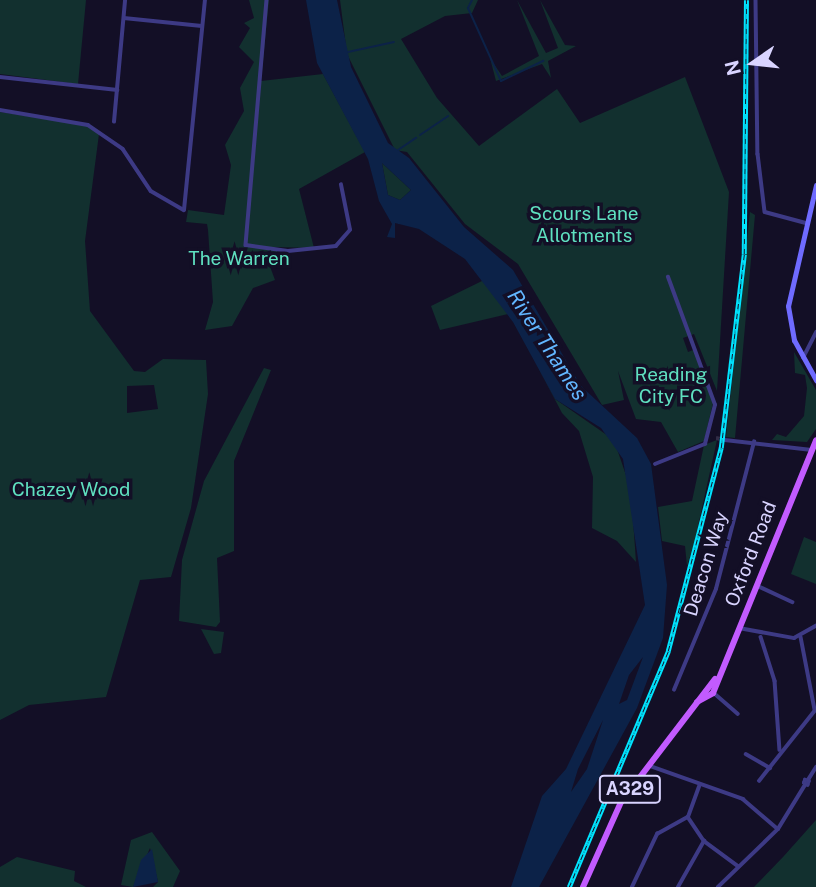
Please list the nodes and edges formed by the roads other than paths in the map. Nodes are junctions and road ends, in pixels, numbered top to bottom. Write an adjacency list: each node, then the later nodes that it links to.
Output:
1 (125, 0): 5 (street)
2 (205, 0): 6 (street)
3 (267, 0): 11 (street)
4 (756, 0): 13 (street)
5 (124, 18): 6 (street); 8 (street)
6 (202, 26): 9 (street)
7 (0, 77): 8 (street)
8 (117, 90): 10 (street)
9 (0, 110)
10 (114, 122)
11 (341, 185)
12 (816, 185): 13 (street)
13 (808, 223): 16 (street)
14 (668, 277): 18 (street)
15 (816, 332): 16 (street)
16 (803, 358): 17 (street)
17 (816, 380)
18 (710, 437): 19 (street); 24 (street)
19 (716, 438)
20 (725, 440): 22 (street)
21 (816, 440): 23 (main road, Oxford Road)
22 (754, 442): 23 (street); 31 (street, Deacon Way)
23 (812, 452): 25 (main road, Oxford Road)
24 (655, 464)
25 (756, 586): 26 (street); 28 (main road, Oxford Road)
26 (793, 602)
27 (816, 626): 30 (street)
28 (739, 628): 29 (street); 32 (main road, Oxford Road)
29 (761, 636): 30 (street); 35 (street)
30 (800, 636): 33 (street)
31 (674, 690)
32 (710, 692): 34 (street); 37 (main road, A329)
33 (815, 709): 35 (street)
34 (738, 714)
35 (780, 750): 38 (street)
36 (746, 754): 38 (street)
37 (648, 765): 41 (street); 46 (main road, A329)
38 (769, 767): 40 (street)
39 (816, 767): 43 (street)
40 (759, 781)
41 (699, 787): 42 (street); 43 (street)
42 (688, 817): 44 (street); 47 (street)
43 (778, 829): 45 (street)
44 (704, 841): 45 (street); 48 (street)
45 (738, 866): 49 (street)
46 (583, 887)
47 (632, 887)
48 (678, 887)
49 (718, 887)

